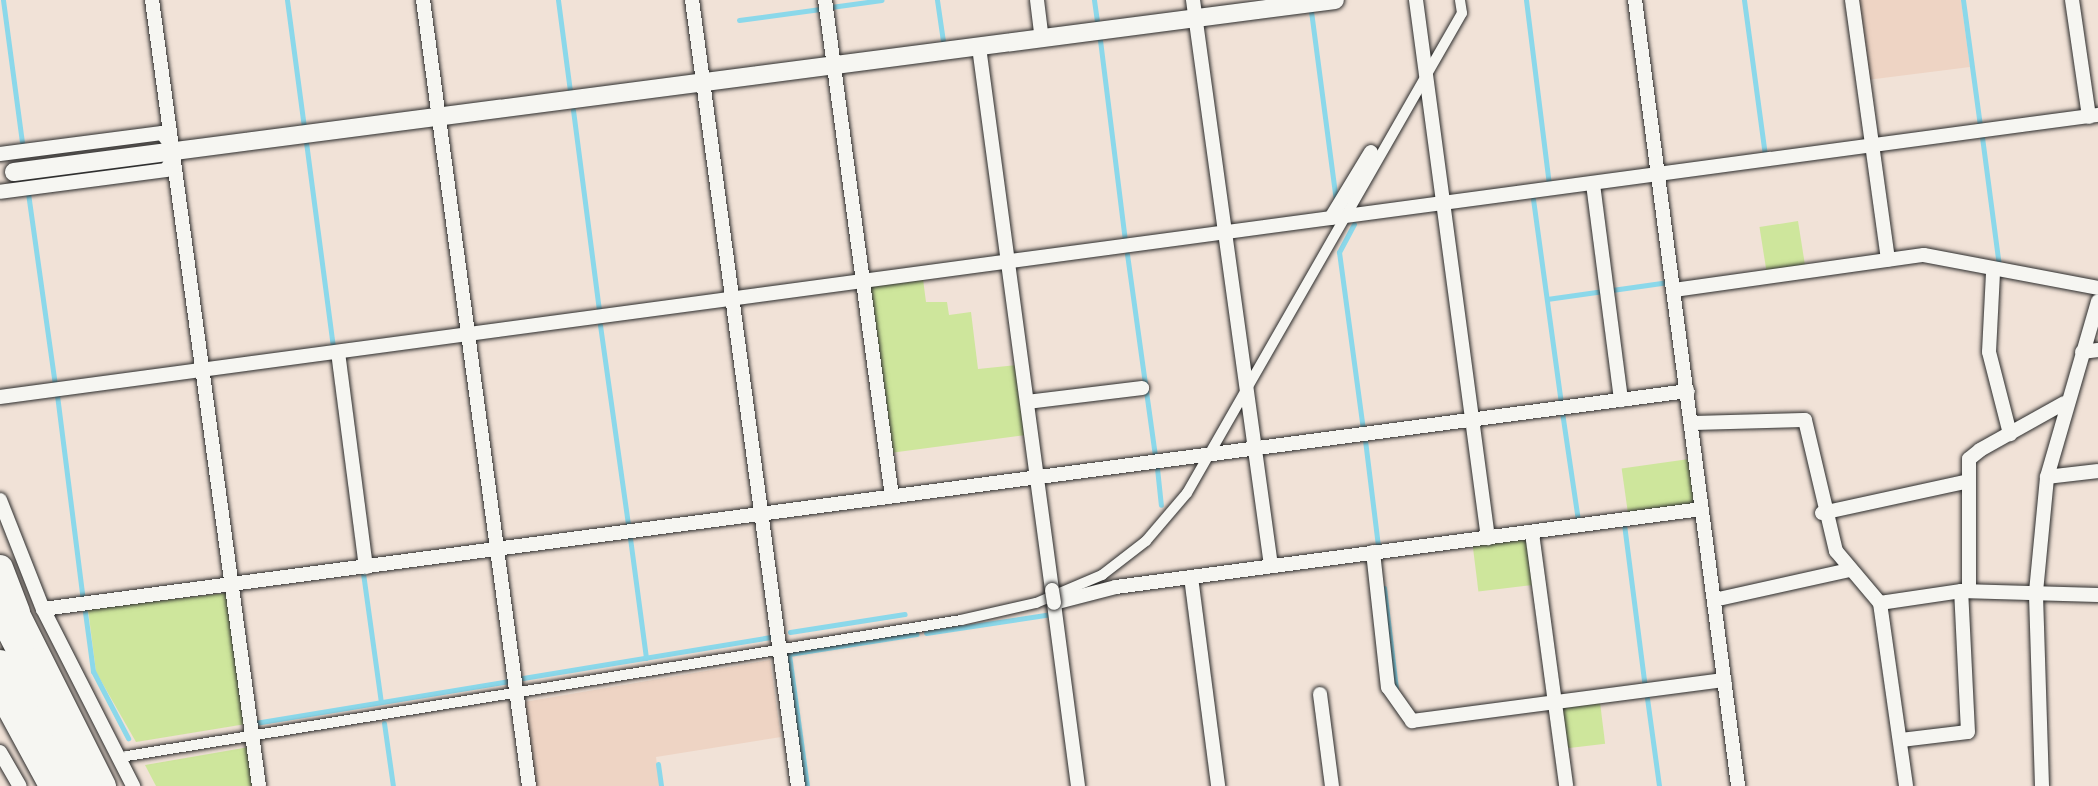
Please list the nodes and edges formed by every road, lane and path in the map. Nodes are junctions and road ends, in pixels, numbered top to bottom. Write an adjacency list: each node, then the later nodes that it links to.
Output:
1 (152, 0): 21 (street)
2 (423, 0): 19 (street)
3 (692, 0): 17 (street)
4 (825, 0): 15 (street)
5 (1037, 0): 13 (street)
6 (1335, 0): 12 (street)
7 (1416, 0): 16 (street)
8 (1460, 0): 16 (street)
9 (1635, 0): 25 (street)
10 (1852, 0): 20 (street)
11 (2072, 0): 18 (street)
12 (1194, 9): 13 (street); 30 (street)
13 (1042, 38): 14 (street)
14 (979, 47): 15 (street); 32 (street)
15 (834, 66): 17 (street); 34 (street)
16 (1425, 72): 28 (street); 29 (street)
17 (703, 83): 19 (street); 37 (street)
18 (2093, 116): 20 (street)
19 (439, 118): 21 (street); 39 (street)
20 (1872, 147): 25 (street); 31 (street)
21 (177, 152): 23 (street); 24 (street); 27 (street); 43 (street)
22 (1371, 152): 29 (street)
23 (0, 154)
24 (14, 172)
25 (1657, 175): 26 (street); 36 (street)
26 (1593, 184): 28 (street); 48 (street)
27 (0, 192)
28 (1442, 204): 29 (street); 51 (street)
29 (1336, 217): 30 (street); 44 (street)
30 (1225, 232): 32 (street); 44 (street)
31 (1888, 260): 33 (street); 36 (street)
32 (1009, 262): 34 (street); 49 (street)
33 (1993, 273): 35 (street); 53 (street)
34 (863, 281): 37 (street); 60 (street)
35 (2098, 288)
36 (1674, 290): 46 (street)
37 (732, 299): 39 (street); 64 (street)
38 (2098, 301): 42 (street)
39 (468, 334): 41 (street); 67 (street)
40 (2098, 350): 42 (street)
41 (338, 352): 43 (street); 70 (street)
42 (2082, 352): 50 (street)
43 (203, 370): 47 (street); 75 (street)
44 (1245, 380): 54 (street); 55 (street)
45 (1142, 388): 49 (street)
46 (1688, 391): 48 (street); 52 (street)
47 (0, 397)
48 (1621, 400): 51 (street)
49 (1027, 402): 57 (street)
50 (2064, 403): 53 (street); 58 (street)
51 (1470, 421): 54 (street); 66 (street)
52 (1692, 423): 62 (street); 63 (street)
53 (2010, 434): 59 (street)
54 (1254, 449): 55 (street); 69 (street)
55 (1209, 455): 57 (street); 83 (street)
56 (2098, 471): 58 (street)
57 (1036, 476): 60 (street); 79 (street)
58 (2047, 477): 77 (street)
59 (1969, 481): 63 (street); 76 (street)
60 (892, 497): 64 (street)
61 (0, 500): 82 (street)
62 (1701, 509): 65 (street); 80 (street)
63 (1822, 513): 72 (street)
64 (761, 515): 67 (street); 83 (street)
65 (1532, 533): 66 (street); 89 (street)
66 (1488, 538): 68 (street)
67 (496, 549): 70 (street); 86 (street)
68 (1373, 552): 69 (street); 89 (street)
69 (1271, 566): 74 (street)
70 (366, 567): 75 (street)
71 (0, 568): 82 (highway)
72 (1849, 570): 80 (street); 81 (street)
73 (0, 576): 82 (main road)
74 (1191, 577): 79 (street); 104 (street)
75 (231, 586): 82 (street); 90 (street)
76 (1965, 590): 77 (street); 81 (street); 91 (street)
77 (2036, 592): 78 (street); 109 (street)
78 (2098, 595)
79 (1053, 597): 103 (street)
80 (1714, 600): 85 (street)
81 (1880, 603): 91 (street)
82 (20, 611): 97 (highway); 98 (main road); 99 (street)
83 (780, 648): 86 (street); 102 (street)
84 (0, 663): 96 (highway)
85 (1724, 680): 89 (street); 107 (street)
86 (515, 691): 90 (street); 101 (street)
87 (0, 694): 95 (main road)
88 (1320, 694): 105 (street)
89 (1554, 703): 106 (street)
90 (254, 737): 93 (street); 100 (street)
91 (1901, 740): 108 (street)
92 (0, 752): 94 (street)
93 (127, 756)
94 (20, 786)
95 (50, 786)
96 (64, 786)
97 (89, 786)
98 (105, 786)
99 (133, 786)
100 (259, 786)
101 (529, 786)
102 (798, 786)
103 (1078, 786)
104 (1218, 786)
105 (1332, 786)
106 (1566, 786)
107 (1738, 786)
108 (1906, 786)
109 (2042, 786)

